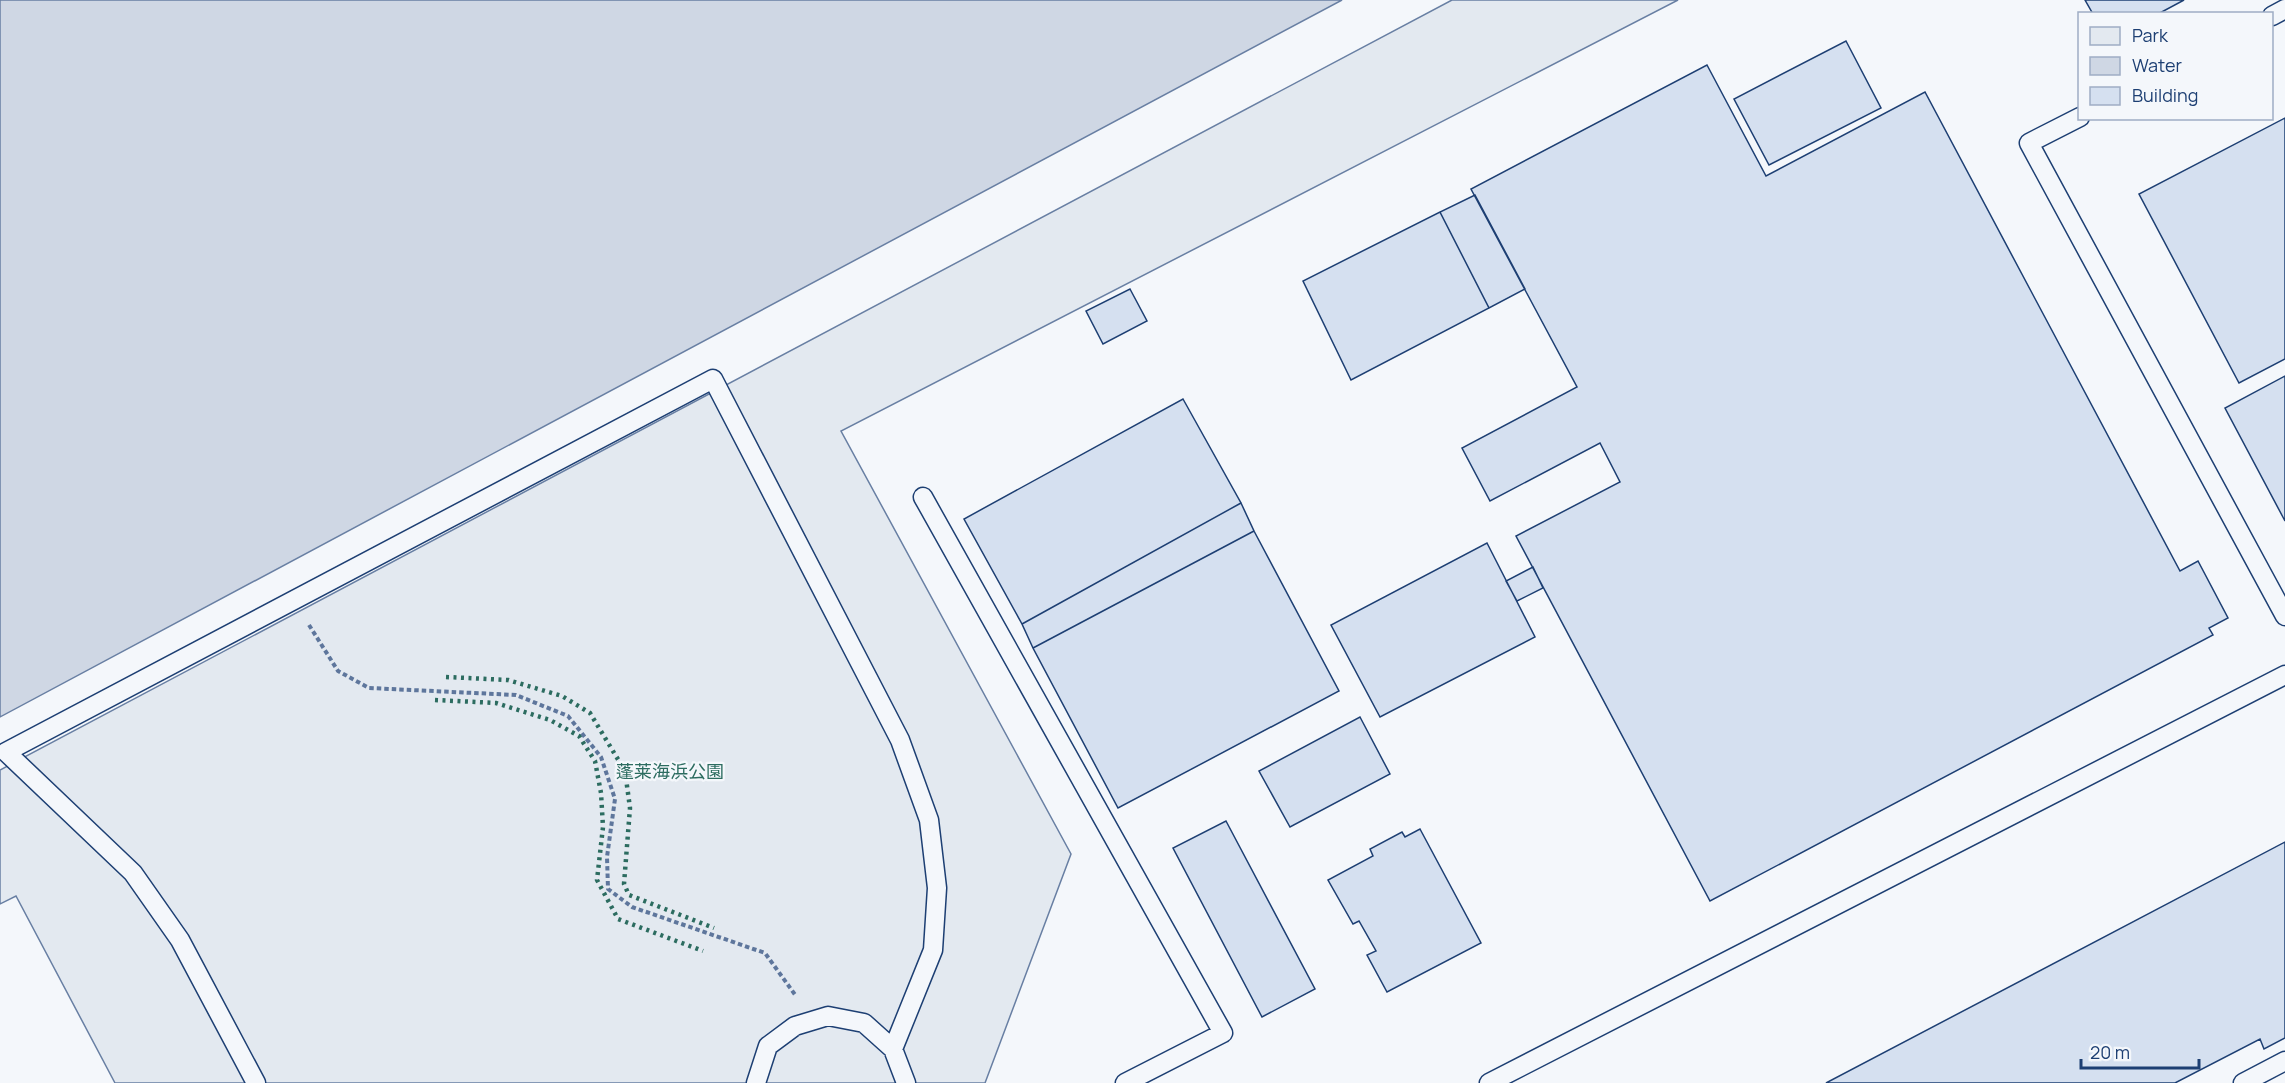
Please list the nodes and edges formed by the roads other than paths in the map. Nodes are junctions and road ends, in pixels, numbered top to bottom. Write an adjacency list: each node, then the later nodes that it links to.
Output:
1 (2078, 118): 3 (lane)
2 (923, 497): 10 (lane)
3 (2285, 616)
4 (2285, 675): 11 (lane)
5 (893, 1048): 7 (lane); 8 (lane); 9 (lane)
6 (2285, 1061): 12 (lane)
7 (256, 1083)
8 (756, 1083)
9 (906, 1083)
10 (1125, 1083)
11 (1489, 1083)
12 (2243, 1083)

